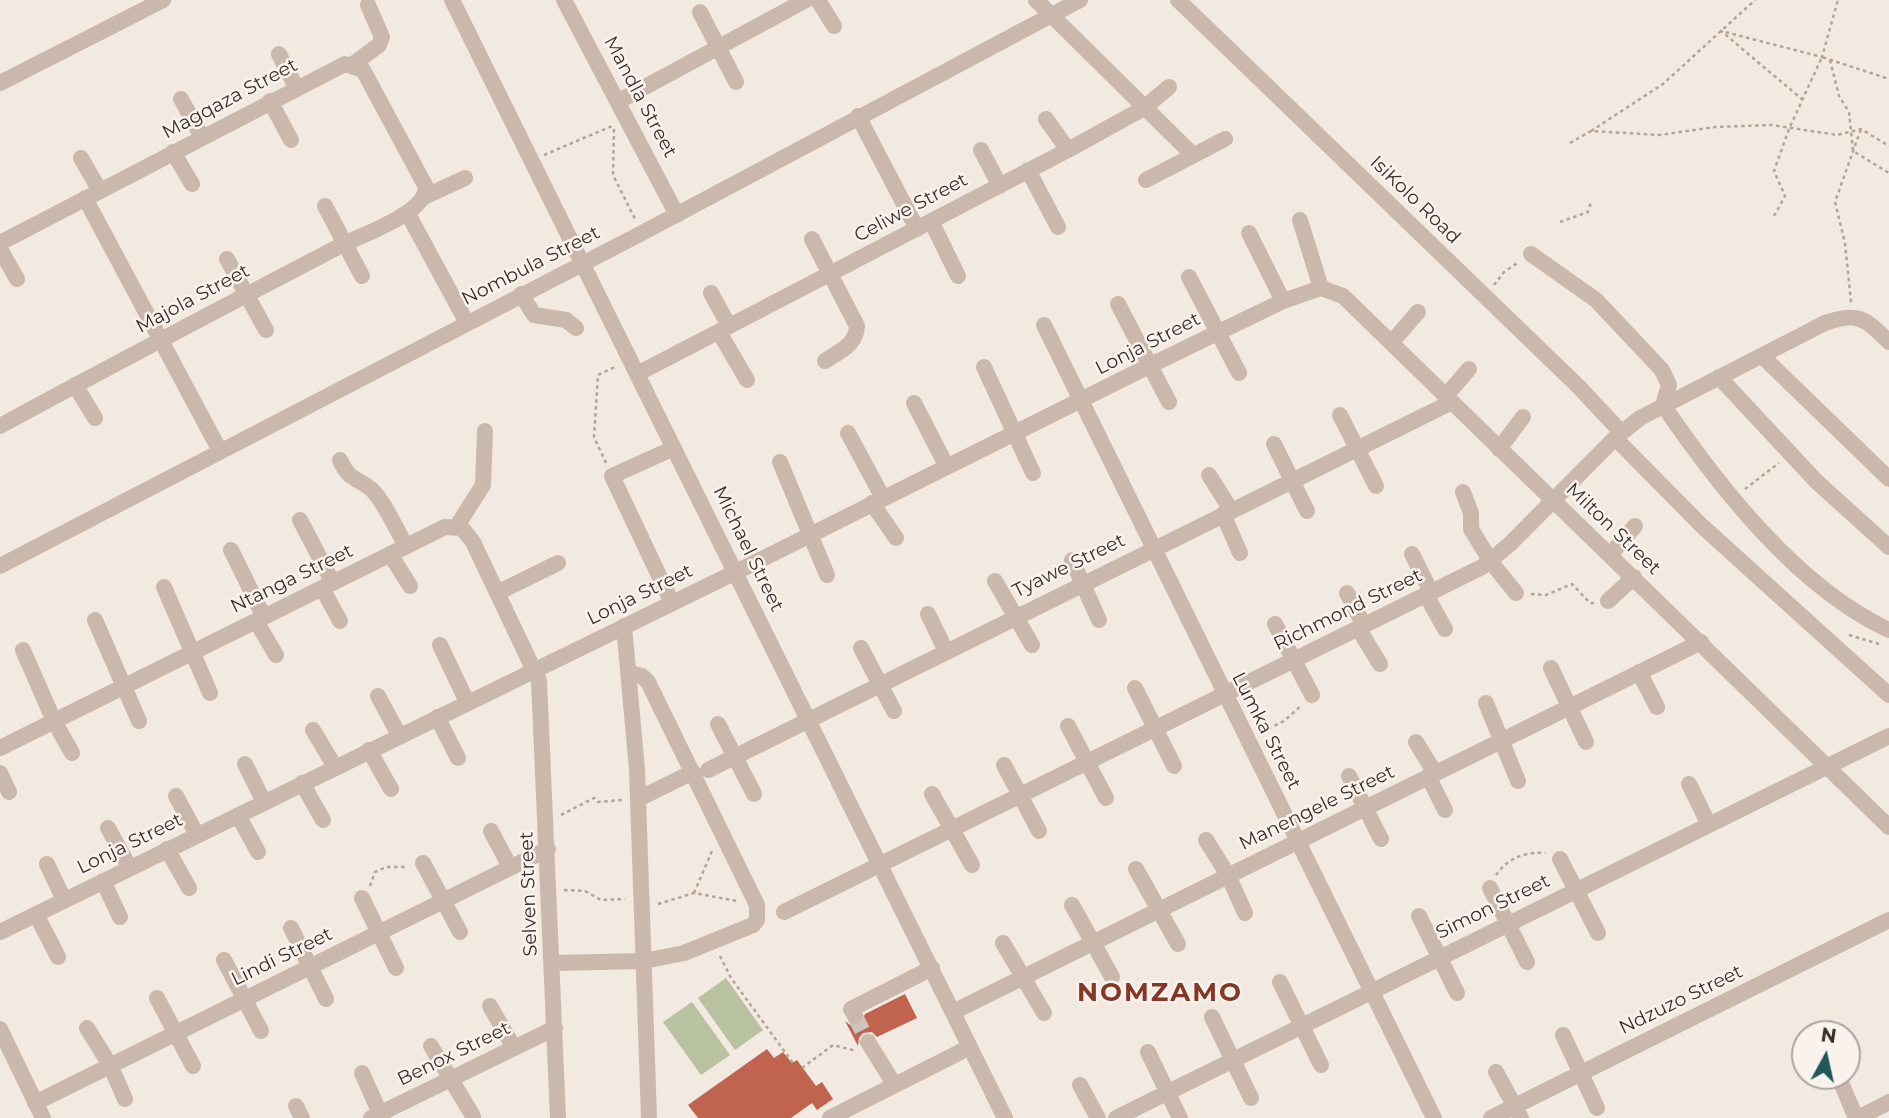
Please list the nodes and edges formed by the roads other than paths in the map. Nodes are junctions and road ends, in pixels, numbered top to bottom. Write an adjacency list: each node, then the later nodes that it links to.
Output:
1 (163, 0): 17 (street)
2 (452, 0): 53 (street, Michael Street)
3 (564, 0): 22 (street, Mandla Street)
4 (806, 0): 13 (street)
5 (818, 0): 12 (street)
6 (1036, 0): 11 (street)
7 (1080, 0): 11 (street, Nombula Street)
8 (1178, 0): 97 (street, IsiKolo Road)
9 (368, 5): 15 (street)
10 (700, 12): 13 (street)
11 (1051, 15): 23 (street); 24 (street, Nombula Street)
12 (834, 26)
13 (718, 47): 16 (street); 22 (street)
14 (279, 54): 19 (street)
15 (352, 65): 19 (street, Magqaza Street); 39 (street)
16 (736, 82)
17 (0, 83)
18 (1170, 86): 23 (street, Celiwe Street)
19 (296, 88): 21 (street, Magqaza Street)
20 (181, 99): 26 (street)
21 (270, 101): 26 (street, Magqaza Street); 28 (street)
22 (619, 101): 43 (street, Mandla Street)
23 (1144, 108): 30 (street, Celiwe Street); 32 (street)
24 (858, 116): 43 (street, Nombula Street); 45 (street)
25 (1046, 119): 30 (street)
26 (202, 137): 31 (street, Magqaza Street)
27 (1224, 139): 32 (street)
28 (291, 140)
29 (981, 150): 38 (street)
30 (1068, 150): 34 (street, Celiwe Street)
31 (173, 152): 37 (street); 40 (street, Magqaza Street)
32 (1192, 154): 36 (street)
33 (82, 158): 40 (street)
34 (1028, 170): 38 (street, Celiwe Street); 46 (street)
35 (466, 178): 39 (street)
36 (1146, 180)
37 (192, 184)
38 (1000, 186): 45 (street, Celiwe Street)
39 (425, 192): 42 (street, Majola Street)
40 (93, 195): 49 (street, Magqaza Street); 72 (street)
41 (325, 205): 50 (street)
42 (408, 214): 50 (street, Majola Street); 66 (street)
43 (677, 215): 53 (street, Nombula Street)
44 (1300, 220): 59 (street)
45 (924, 225): 54 (street, Celiwe Street); 56 (street)
46 (1058, 226)
47 (1249, 233): 63 (street)
48 (812, 239): 54 (street)
49 (0, 243): 58 (street)
50 (344, 243): 55 (street); 62 (street, Majola Street)
51 (1531, 254): 89 (street)
52 (227, 260): 62 (street)
53 (582, 262): 61 (street, Nombula Street); 78 (street, Michael Street)
54 (831, 273): 69 (street, Celiwe Street); 76 (street)
55 (362, 276)
56 (958, 276)
57 (1189, 277): 71 (street)
58 (17, 279)
59 (1321, 288): 63 (street); 74 (street, Milton Street)
60 (711, 293): 69 (street)
61 (521, 294): 66 (street, Nombula Street); 68 (street)
62 (247, 295): 70 (street); 72 (street, Majola Street)
63 (1290, 298): 71 (street, Lonja Street)
64 (1118, 304): 77 (street)
65 (1418, 312): 74 (street)
66 (467, 323): 102 (street, Nombula Street)
67 (1044, 326): 86 (street, Lumka Street)
68 (576, 328)
69 (724, 329): 78 (street, Celiwe Street); 83 (street)
70 (266, 330)
71 (1217, 333): 77 (street, Lonja Street); 81 (street)
72 (161, 339): 84 (street, Majola Street); 102 (street)
73 (1889, 342): 75 (street, Richmond Street)
74 (1391, 344): 85 (street, Milton Street)
75 (1762, 356): 82 (street, Richmond Street); 108 (street)
76 (825, 360)
77 (1149, 366): 86 (street, Lonja Street); 87 (street)
78 (633, 367): 99 (street, Michael Street)
79 (984, 367): 96 (street)
80 (1469, 369): 85 (street)
81 (1239, 373)
82 (1719, 377): 89 (street, Richmond Street); 122 (street)
83 (747, 380)
84 (75, 385): 92 (street); 93 (street, Majola Street)
85 (1447, 400): 100 (street, Tyawe Street); 101 (street, Milton Street)
86 (1082, 401): 96 (street, Lonja Street); 123 (street, Lumka Street)
87 (1169, 402)
88 (914, 403): 105 (street)
89 (1663, 405): 97 (street, Richmond Street); 157 (street)
90 (1340, 415): 100 (street)
91 (1523, 417): 101 (street)
92 (95, 418)
93 (0, 426)
94 (485, 431): 117 (street)
95 (848, 433): 112 (street)
96 (1014, 434): 105 (street, Lonja Street); 106 (street)
97 (1618, 435): 113 (street, Richmond Street); 178 (street, IsiKolo Road)
98 (1274, 444): 109 (street)
99 (674, 448): 133 (street, Michael Street); 146 (street)
100 (1356, 449): 109 (street, Tyawe Street); 110 (street)
101 (1499, 449): 113 (street, Milton Street)
102 (220, 452): 132 (street, Nombula Street)
103 (340, 460): 121 (street)
104 (780, 462): 119 (street)
105 (947, 467): 112 (street, Lonja Street)
106 (1033, 473)
107 (1209, 475): 115 (street)
108 (1889, 479)
109 (1292, 480): 114 (street); 115 (street, Tyawe Street)
110 (1376, 486)
111 (1463, 492): 130 (street)
112 (877, 500): 119 (street, Lonja Street); 120 (street)
113 (1552, 500): 128 (street, Milton Street); 130 (street, Richmond Street)
114 (1307, 511)
115 (1227, 512): 123 (street, Tyawe Street); 125 (street)
116 (300, 520): 138 (street)
117 (457, 526): 121 (street, Ntanga Street); 141 (street)
118 (1635, 526): 128 (street)
119 (810, 535): 133 (street, Lonja Street); 134 (street)
120 (895, 538)
121 (406, 546): 126 (street, Ntanga Street)
122 (1889, 547)
123 (1152, 548): 137 (street, Tyawe Street); 176 (street, Lumka Street)
124 (231, 550): 149 (street)
125 (1240, 553)
126 (390, 554): 138 (street, Ntanga Street); 139 (street)
127 (1412, 554): 143 (street)
128 (1609, 555): 135 (street, Milton Street)
129 (1072, 560): 137 (street)
130 (1491, 562): 143 (street, Richmond Street); 144 (street)
131 (558, 563): 141 (street)
132 (0, 566)
133 (736, 572): 146 (street, Lonja Street); 186 (street, Michael Street)
134 (827, 575)
135 (1634, 578): 145 (street); 158 (street, Milton Street)
136 (995, 581): 148 (street)
137 (1083, 583): 148 (street, Tyawe Street); 151 (street)
138 (327, 586): 149 (street, Ntanga Street); 152 (street)
139 (410, 586)
140 (164, 587): 163 (street)
141 (497, 593): 169 (street)
142 (1347, 593): 155 (street)
143 (1429, 593): 155 (street, Richmond Street); 156 (street)
144 (1516, 593)
145 (1608, 601)
146 (672, 603): 154 (street, Lonja Street)
147 (928, 614): 164 (street)
148 (1015, 617): 160 (street); 164 (street, Tyawe Street)
149 (260, 619): 163 (street, Ntanga Street); 165 (street)
150 (95, 620): 173 (street)
151 (1098, 620)
152 (340, 621)
153 (1275, 624): 166 (street)
154 (624, 626): 169 (street, Lonja Street); 171 (street)
155 (1361, 627): 166 (street, Richmond Street); 167 (street)
156 (1445, 629)
157 (1889, 630)
158 (1701, 642): 170 (street, Manengele Street); 208 (street, Milton Street)
159 (440, 645): 180 (street)
160 (1032, 645)
161 (861, 648): 172 (street)
162 (23, 650): 188 (street)
163 (194, 651): 173 (street, Ntanga Street); 175 (street)
164 (946, 651): 172 (street, Tyawe Street)
165 (276, 655)
166 (1293, 660): 176 (street, Richmond Street); 177 (street)
167 (1380, 664)
168 (1551, 668): 182 (street)
169 (534, 669): 180 (street, Lonja Street); 240 (street, Selven Street)
170 (1639, 672): 182 (street, Manengele Street); 183 (street)
171 (630, 673): 209 (street); 223 (street)
172 (880, 684): 184 (street); 186 (street, Tyawe Street)
173 (125, 686): 187 (street); 188 (street, Ntanga Street)
174 (1135, 688): 191 (street)
175 (209, 693)
176 (1223, 694): 191 (street, Richmond Street); 238 (street, Lumka Street)
177 (1312, 695)
178 (1889, 695)
179 (378, 696): 193 (street)
180 (467, 702): 185 (street, Lonja Street)
181 (1486, 703): 195 (street)
182 (1570, 706): 195 (street, Manengele Street); 197 (street)
183 (1657, 707)
184 (894, 711)
185 (437, 717): 193 (street, Lonja Street); 202 (street)
186 (809, 720): 201 (street, Tyawe Street); 246 (street, Michael Street)
187 (139, 721)
188 (54, 722): 198 (street, Ntanga Street); 200 (street)
189 (718, 724): 201 (street)
190 (1068, 726): 203 (street)
191 (1155, 729): 203 (street, Richmond Street); 206 (street)
192 (313, 730): 207 (street)
193 (399, 735): 199 (street, Lonja Street)
194 (1889, 736): 208 (street, Simon Street)
195 (1503, 740): 211 (street, Manengele Street); 213 (street)
196 (1416, 742): 211 (street)
197 (1586, 742)
198 (0, 748)
199 (369, 750): 207 (street, Lonja Street); 216 (street)
200 (72, 752)
201 (735, 756): 209 (street, Tyawe Street); 218 (street)
202 (458, 758)
203 (1088, 762): 221 (street, Richmond Street); 222 (street)
204 (245, 764): 224 (street)
205 (1004, 765): 221 (street)
206 (1174, 766)
207 (335, 767): 214 (street, Lonja Street)
208 (1826, 767): 229 (street, Simon Street); 230 (street, Milton Street)
209 (701, 771): 223 (street, Tyawe Street); 278 (street)
210 (0, 773): 217 (street)
211 (1431, 775): 225 (street, Manengele Street); 226 (street)
212 (1349, 776): 225 (street)
213 (1518, 781)
214 (302, 783): 224 (street, Lonja Street); 228 (street)
215 (1689, 784): 229 (street)
216 (391, 789)
217 (9, 792)
218 (754, 794)
219 (932, 794): 232 (street)
220 (176, 796): 235 (street)
221 (1019, 797): 232 (street, Richmond Street); 234 (street)
222 (1106, 798)
223 (638, 799): 278 (street)
224 (264, 802): 227 (street, Lonja Street)
225 (1365, 807): 236 (street); 238 (street, Manengele Street)
226 (1445, 810)
227 (238, 815): 235 (street, Lonja Street); 241 (street)
228 (323, 820)
229 (1709, 825): 254 (street, Simon Street)
230 (1889, 827)
231 (108, 828): 248 (street)
232 (951, 830): 245 (street); 246 (street, Richmond Street)
233 (491, 831): 247 (street)
234 (1039, 831)
235 (197, 835): 239 (street, Lonja Street)
236 (1381, 839)
237 (1206, 840): 250 (street)
238 (1298, 840): 250 (street, Manengele Street); 287 (street, Lumka Street)
239 (167, 849): 248 (street, Lonja Street); 252 (street)
240 (548, 849): 247 (street, Lindi Street); 280 (street, Selven Street)
241 (258, 852)
242 (1560, 859): 254 (street)
243 (423, 863): 257 (street)
244 (47, 864): 256 (street)
245 (972, 865)
246 (881, 866): 260 (street, Richmond Street); 283 (street, Michael Street)
247 (510, 867): 257 (street, Lindi Street)
248 (130, 868): 251 (street, Lonja Street)
249 (1136, 869): 259 (street)
250 (1228, 875): 259 (street, Manengele Street); 261 (street)
251 (103, 881): 256 (street, Lonja Street); 264 (street)
252 (189, 888)
253 (1490, 888): 266 (street)
254 (1576, 890): 266 (street, Simon Street); 271 (street)
255 (362, 898): 270 (street)
256 (64, 900): 262 (street, Lonja Street)
257 (443, 901): 269 (street); 270 (street, Lindi Street)
258 (1072, 905): 272 (street)
259 (1161, 909): 272 (street, Manengele Street); 274 (street)
260 (784, 912)
261 (1245, 913)
262 (36, 914): 268 (street, Lonja Street); 275 (street)
263 (1419, 916): 276 (street)
264 (120, 917)
265 (1889, 920): 315 (street, Ndzuzo Street)
266 (1509, 923): 276 (street, Simon Street); 279 (street)
267 (291, 928): 281 (street)
268 (0, 932)
269 (460, 932)
270 (379, 933): 281 (street, Lindi Street); 282 (street)
271 (1598, 933)
272 (1094, 942): 284 (street, Manengele Street); 285 (street)
273 (1003, 943): 284 (street)
274 (1178, 944)
275 (58, 957)
276 (1440, 957): 287 (street, Simon Street); 288 (street)
277 (225, 960): 290 (street)
278 (644, 961): 280 (street); 331 (street)
279 (1527, 962)
280 (553, 963): 299 (street, Selven Street)
281 (310, 966): 290 (street, Lindi Street); 291 (street)
282 (396, 968)
283 (932, 968): 293 (street); 294 (street, Michael Street)
284 (1022, 977): 294 (street, Manengele Street); 295 (street)
285 (1112, 977)
286 (1280, 982): 297 (street)
287 (1373, 990): 297 (street, Simon Street); 337 (street, Lumka Street)
288 (1457, 993)
289 (157, 998): 302 (street)
290 (245, 999): 301 (street); 302 (street, Lindi Street)
291 (326, 999)
292 (490, 1006): 307 (street)
293 (853, 1012)
294 (953, 1012): 306 (street, Michael Street)
295 (1044, 1013)
296 (1212, 1017): 309 (street)
297 (1303, 1025): 309 (street, Simon Street); 311 (street)
298 (87, 1028): 310 (street)
299 (555, 1028): 307 (street, Benox Street); 330 (street, Selven Street)
300 (0, 1029): 324 (street)
301 (261, 1031)
302 (176, 1033): 310 (street, Lindi Street); 312 (street)
303 (1563, 1035): 315 (street)
304 (868, 1042): 317 (street)
305 (431, 1046): 316 (street)
306 (970, 1047): 317 (street); 333 (street, Michael Street)
307 (514, 1048): 316 (street, Benox Street)
308 (1148, 1052): 320 (street)
309 (1232, 1060): 320 (street, Simon Street); 321 (street)
310 (110, 1065): 322 (street); 324 (street, Lindi Street)
311 (1321, 1065)
312 (193, 1066)
313 (1496, 1072): 326 (street)
314 (362, 1073): 328 (street)
315 (1580, 1073): 325 (street); 326 (street, Ndzuzo Street)
316 (452, 1079): 327 (street); 328 (street, Benox Street)
317 (894, 1084): 332 (street)
318 (1080, 1085): 334 (street)
319 (1844, 1090): 339 (street)
320 (1168, 1092): 335 (street, Simon Street); 336 (street)
321 (1251, 1098)
322 (125, 1099)
323 (1889, 1102): 339 (street)
324 (35, 1103): 329 (street)
325 (1597, 1108)
326 (1518, 1112): 338 (street, Ndzuzo Street)
327 (473, 1116)
328 (378, 1117)
329 (43, 1118)
330 (558, 1118)
331 (649, 1118)
332 (830, 1118)
333 (1005, 1118)
334 (1098, 1118)
335 (1116, 1118)
336 (1181, 1118)
337 (1434, 1118)
338 (1491, 1118)
339 (1857, 1118)

